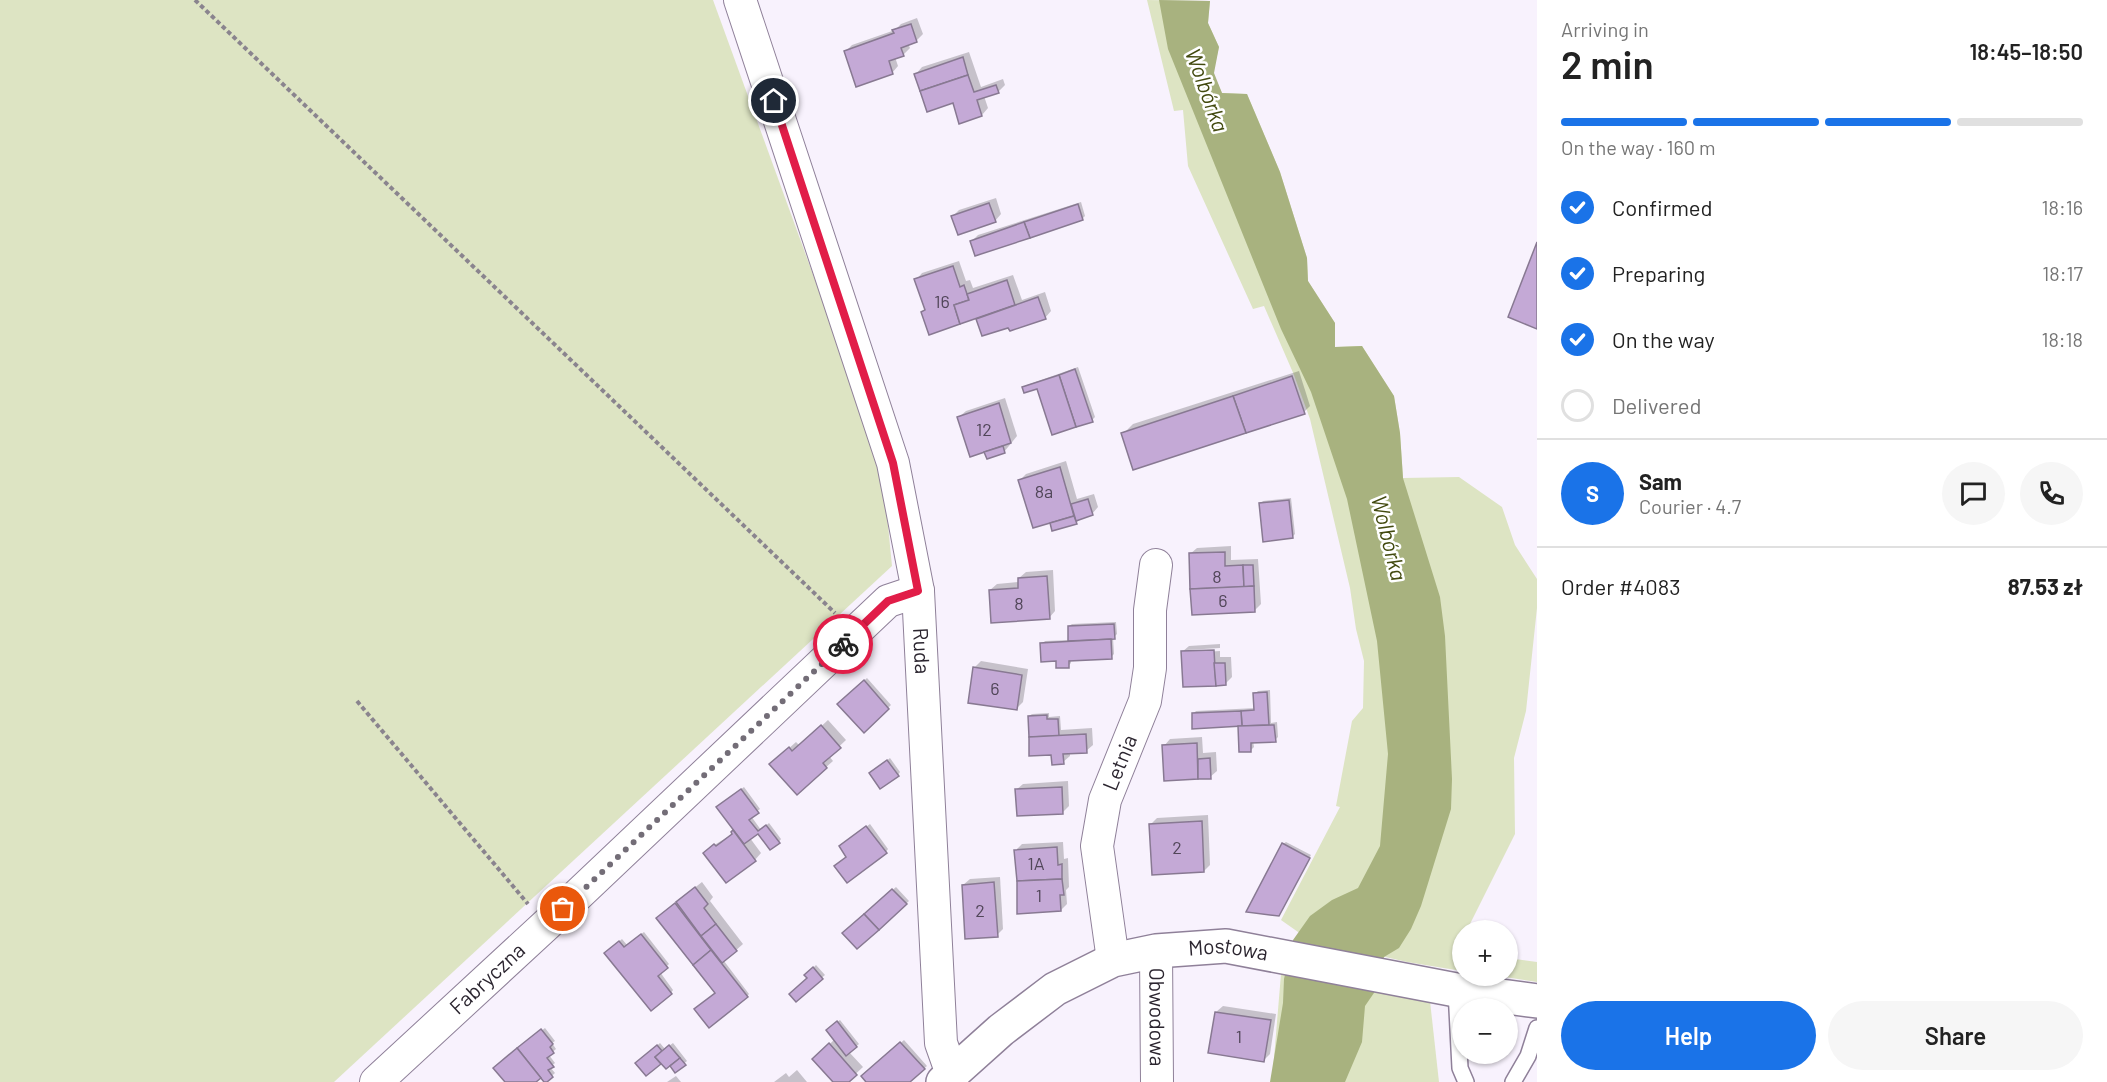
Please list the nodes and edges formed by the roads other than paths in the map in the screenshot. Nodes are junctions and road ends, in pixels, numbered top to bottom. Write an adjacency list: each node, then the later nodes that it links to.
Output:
1 (740, 0): 3 (street, Ruda)
2 (1156, 565): 5 (street, Letnia)
3 (918, 591): 9 (street, Ruda); 10 (street, Fabryczna)
4 (1156, 951): 5 (street, Mostowa); 6 (street, Mostowa); 11 (street, Obwodowa)
5 (1113, 960): 9 (street, Mostowa)
6 (1456, 990): 7 (street, Mostowa); 12 (lane)
7 (1537, 1001)
8 (1537, 1028): 13 (lane)
9 (948, 1078)
10 (376, 1082)
11 (1157, 1082)
12 (1466, 1082)
13 (1513, 1082)

